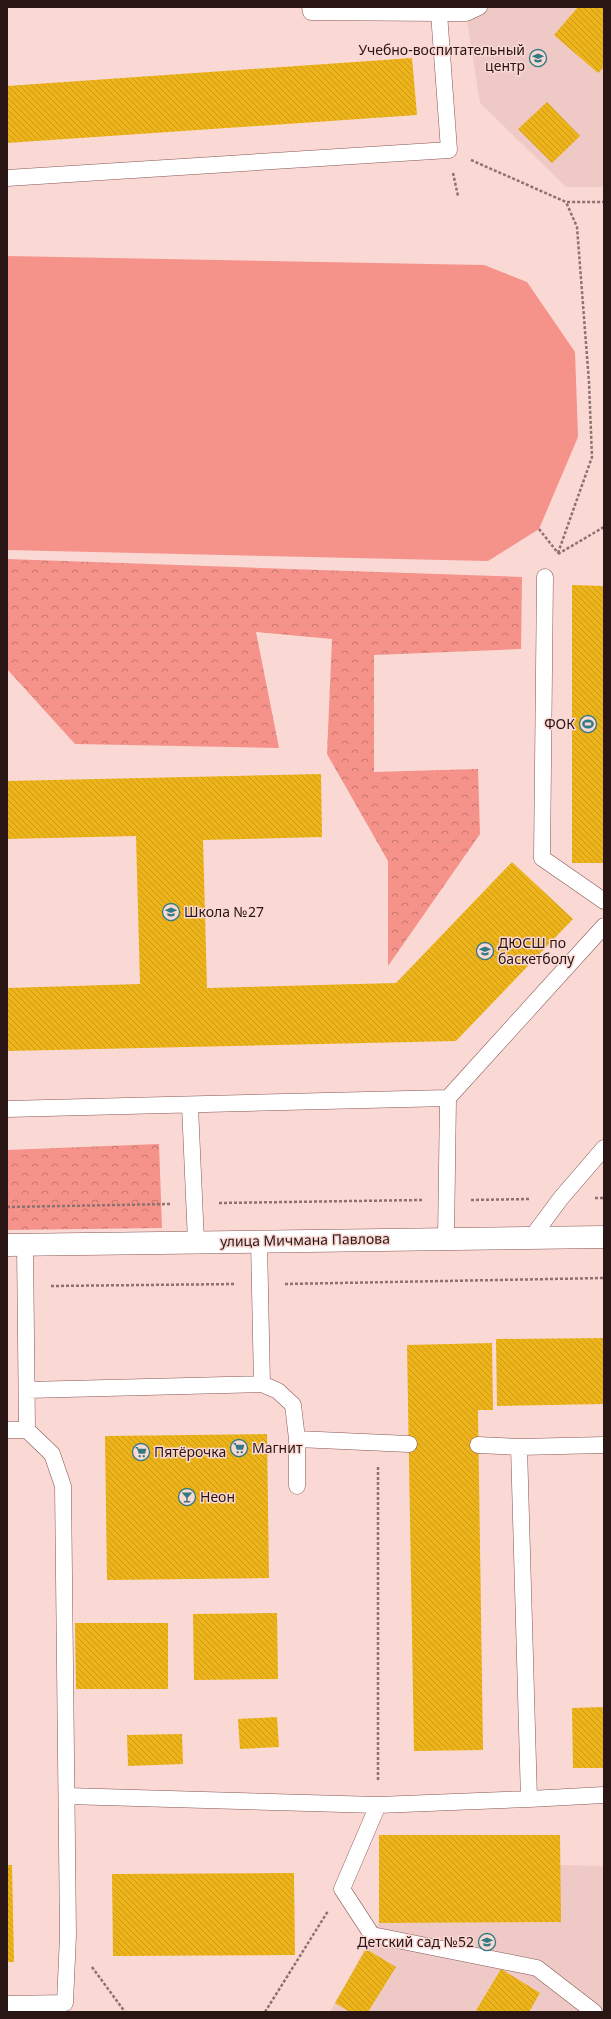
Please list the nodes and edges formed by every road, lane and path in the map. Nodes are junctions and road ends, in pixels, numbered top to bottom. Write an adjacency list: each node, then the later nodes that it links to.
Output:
1 (310, 7): 3 (lane)
2 (479, 7): 3 (lane)
3 (439, 13): 4 (lane)
4 (449, 150): 5 (lane); 6 (path); 7 (path)
5 (7, 178)
6 (458, 196)
7 (566, 202): 8 (path); 11 (path)
8 (604, 202)
9 (604, 527): 11 (path)
10 (539, 528): 11 (path)
11 (558, 553): 12 (path)
12 (545, 577): 13 (lane)
13 (604, 901)
14 (604, 926): 15 (lane)
15 (448, 1098): 16 (lane); 21 (lane)
16 (190, 1106): 17 (lane); 22 (lane)
17 (7, 1109)
18 (604, 1148): 19 (lane)
19 (561, 1198): 20 (path); 21 (path); 24 (lane)
20 (604, 1198)
21 (446, 1200): 22 (path); 26 (lane)
22 (194, 1204): 23 (path); 28 (lane)
23 (7, 1207)
24 (532, 1237): 25 (street, улица Мичмана Павлова); 26 (street, улица Мичмана Павлова)
25 (604, 1237)
26 (446, 1238): 27 (street, улица Мичмана Павлова)
27 (259, 1241): 28 (street, улица Мичмана Павлова); 31 (lane)
28 (196, 1242): 29 (street, улица Мичмана Павлова)
29 (16, 1245): 32 (lane)
30 (604, 1278): 31 (path)
31 (260, 1284): 32 (path); 33 (lane)
32 (26, 1286): 34 (lane)
33 (262, 1384): 34 (lane); 37 (lane)
34 (27, 1390): 36 (lane)
35 (7, 1430): 36 (lane)
36 (27, 1430): 45 (lane)
37 (297, 1440): 38 (lane); 43 (lane)
38 (378, 1442): 39 (lane); 47 (path)
39 (409, 1444)
40 (478, 1445): 42 (lane)
41 (604, 1445): 42 (lane)
42 (519, 1447): 46 (lane)
43 (297, 1486)
44 (604, 1795): 46 (lane)
45 (67, 1796): 47 (lane); 49 (lane)
46 (529, 1799): 47 (lane)
47 (378, 1804): 48 (lane)
48 (342, 1889): 52 (path); 53 (lane)
49 (68, 1935): 50 (lane); 51 (path)
50 (7, 2004)
51 (125, 2012)
52 (265, 2012)
53 (594, 2012)

